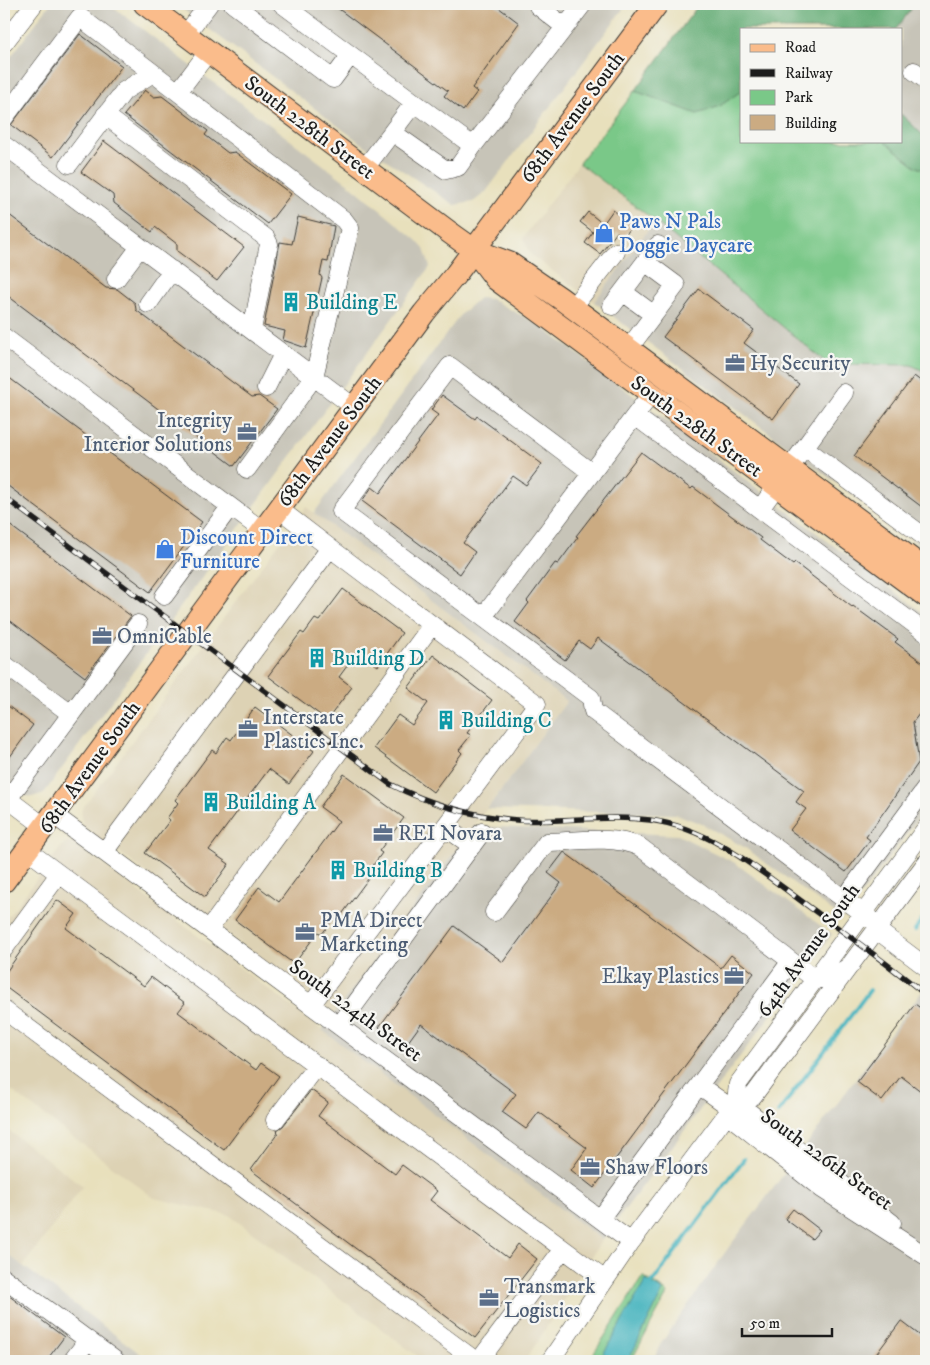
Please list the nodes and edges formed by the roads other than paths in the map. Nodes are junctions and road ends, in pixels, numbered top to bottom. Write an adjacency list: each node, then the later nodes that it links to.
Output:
1 (34, 4): 11 (street)
2 (145, 4): 10 (main road, South 228th Street)
3 (209, 4): 10 (street)
4 (233, 4): 13 (street)
5 (282, 4): 13 (street)
6 (540, 4): 9 (street)
7 (583, 4): 9 (street)
8 (657, 4): 26 (main road, 68th Avenue South)
9 (565, 27): 21 (street)
10 (186, 34): 12 (main road, South 228th Street)
11 (4, 44)
12 (209, 51): 15 (street); 23 (main road, South 228th Street)
13 (350, 56): 16 (street)
14 (153, 73): 15 (street); 17 (street); 18 (street)
15 (178, 92): 38 (street)
16 (414, 103): 19 (street); 21 (street)
17 (105, 114): 22 (street); 34 (street)
18 (4, 118)
19 (392, 132): 21 (street); 23 (street)
20 (4, 145): 25 (street)
21 (473, 146)
22 (69, 164)
23 (365, 168): 26 (main road, South 228th Street)
24 (658, 245): 28 (street)
25 (140, 247): 29 (street); 30 (street)
26 (474, 250): 32 (main road, South 228th Street); 40 (main road, South 228th Street); 42 (main road, 68th Avenue South)
27 (616, 252): 32 (street)
28 (645, 262): 33 (street); 33 (street)
29 (172, 270): 31 (street); 34 (street)
30 (116, 279)
31 (148, 304)
32 (573, 307): 36 (main road, South 228th Street)
33 (654, 315): 36 (street)
34 (252, 330): 37 (street)
35 (4, 336): 48 (street)
36 (629, 348): 47 (main road, South 228th Street)
37 (283, 354): 38 (street); 39 (street)
38 (314, 377): 42 (street); 45 (street)
39 (266, 388)
40 (652, 393): 43 (street); 47 (main road, South 228th Street)
41 (844, 393): 44 (street)
42 (354, 407): 49 (main road, 68th Avenue South)
43 (634, 416): 46 (street); 50 (street)
44 (805, 448): 47 (street); 52 (street)
45 (247, 469)
46 (592, 473): 57 (street); 57 (street)
47 (784, 477): 50 (street); 54 (main road, South 228th Street); 56 (main road, South 228th Street)
48 (230, 507): 51 (street); 55 (street)
49 (279, 509): 51 (main road, 68th Avenue South); 53 (street)
50 (760, 509): 60 (street)
51 (263, 531): 65 (main road, 68th Avenue South)
52 (926, 538)
53 (330, 548): 59 (street); 71 (street)
54 (926, 570)
55 (164, 596)
56 (926, 596)
57 (483, 617): 75 (street)
58 (138, 624): 62 (street)
59 (432, 625): 67 (street); 79 (street)
60 (926, 633)
61 (4, 664): 62 (street)
62 (71, 714): 64 (street)
63 (926, 788): 75 (street)
64 (6, 798): 65 (street, South 224th Street)
65 (49, 821): 70 (main road, 68th Avenue South); 71 (street, South 224th Street)
66 (926, 828): 77 (street, 64th Avenue South)
67 (441, 832): 69 (street); 85 (street)
68 (482, 832): 69 (street)
69 (472, 846): 87 (street)
70 (27, 850): 73 (street); 74 (main road, 68th Avenue South)
71 (104, 852): 79 (street, South 224th Street)
72 (926, 863): 78 (street, 64th Avenue South)
73 (60, 874): 80 (street); 88 (street)
74 (4, 881)
75 (844, 899): 77 (street)
76 (494, 912): 81 (street)
77 (863, 913): 78 (street); 84 (street, 64th Avenue South)
78 (878, 928): 82 (street, 64th Avenue South); 83 (street)
79 (209, 929): 85 (street, South 224th Street)
80 (4, 949)
81 (791, 961): 84 (street); 89 (street)
82 (851, 965): 84 (street); 90 (street, 64th Avenue South)
83 (926, 967)
84 (816, 980): 90 (street, 64th Avenue South)
85 (310, 1005): 87 (street, South 224th Street)
86 (4, 1010): 101 (street)
87 (339, 1026): 92 (street, South 224th Street)
88 (317, 1065): 91 (street); 94 (street)
89 (700, 1086): 90 (street, South 226th Street); 92 (street)
90 (731, 1108): 93 (street, 64th Avenue South); 95 (street, South 226th Street)
91 (275, 1120)
92 (600, 1219): 93 (street, South 224th Street)
93 (631, 1242): 97 (street, 64th Avenue South)
94 (563, 1249): 97 (street); 101 (street)
95 (926, 1254)
96 (4, 1278): 98 (street)
97 (605, 1280): 102 (street, 64th Avenue South)
98 (88, 1340): 99 (street); 100 (street)
99 (72, 1361)
100 (116, 1361)
101 (478, 1361)
102 (550, 1361)

